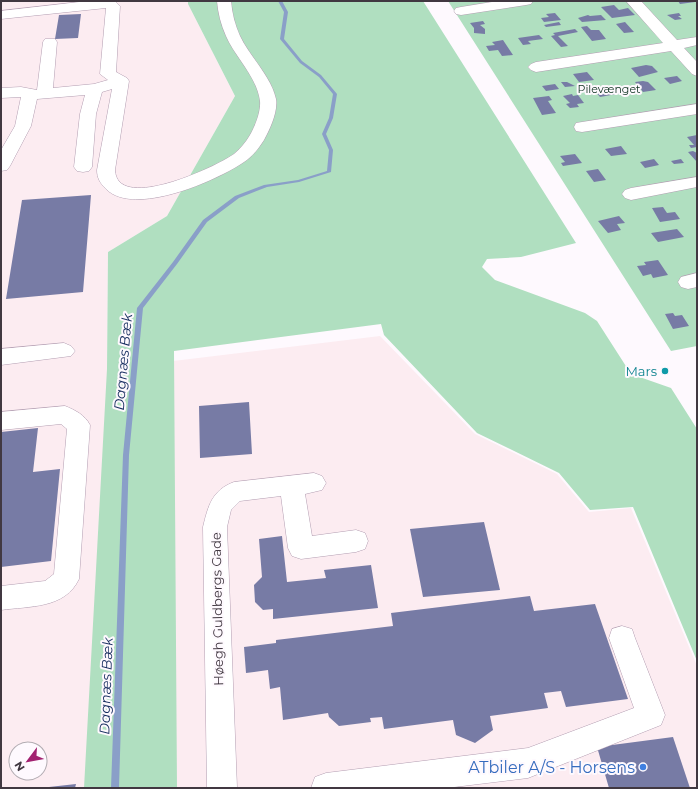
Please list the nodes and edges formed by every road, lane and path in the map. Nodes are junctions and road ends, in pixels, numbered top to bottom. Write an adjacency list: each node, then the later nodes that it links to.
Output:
1 (224, 1): 11 (street)
2 (526, 1): 4 (street)
3 (633, 1): 8 (street)
4 (461, 11)
5 (1, 16): 11 (street)
6 (697, 41): 8 (street)
7 (50, 42): 14 (street)
8 (674, 45): 9 (street); 10 (street)
9 (536, 68)
10 (697, 71)
11 (121, 81): 12 (street)
12 (95, 89): 14 (street); 20 (street)
13 (1, 94): 14 (street)
14 (37, 94): 17 (street)
15 (697, 109): 16 (street)
16 (582, 127)
17 (19, 133): 18 (street); 19 (street)
18 (1, 134)
19 (1, 166)
20 (83, 167)
21 (697, 182): 22 (street)
22 (631, 194)
23 (64, 352): 24 (street)
24 (1, 356)
25 (1, 421): 27 (street)
26 (356, 541): 30 (street, Høegh Guldbergs Gade)
27 (1, 598)
28 (622, 638): 29 (street)
29 (396, 784): 31 (street)
30 (222, 788)
31 (326, 788)

